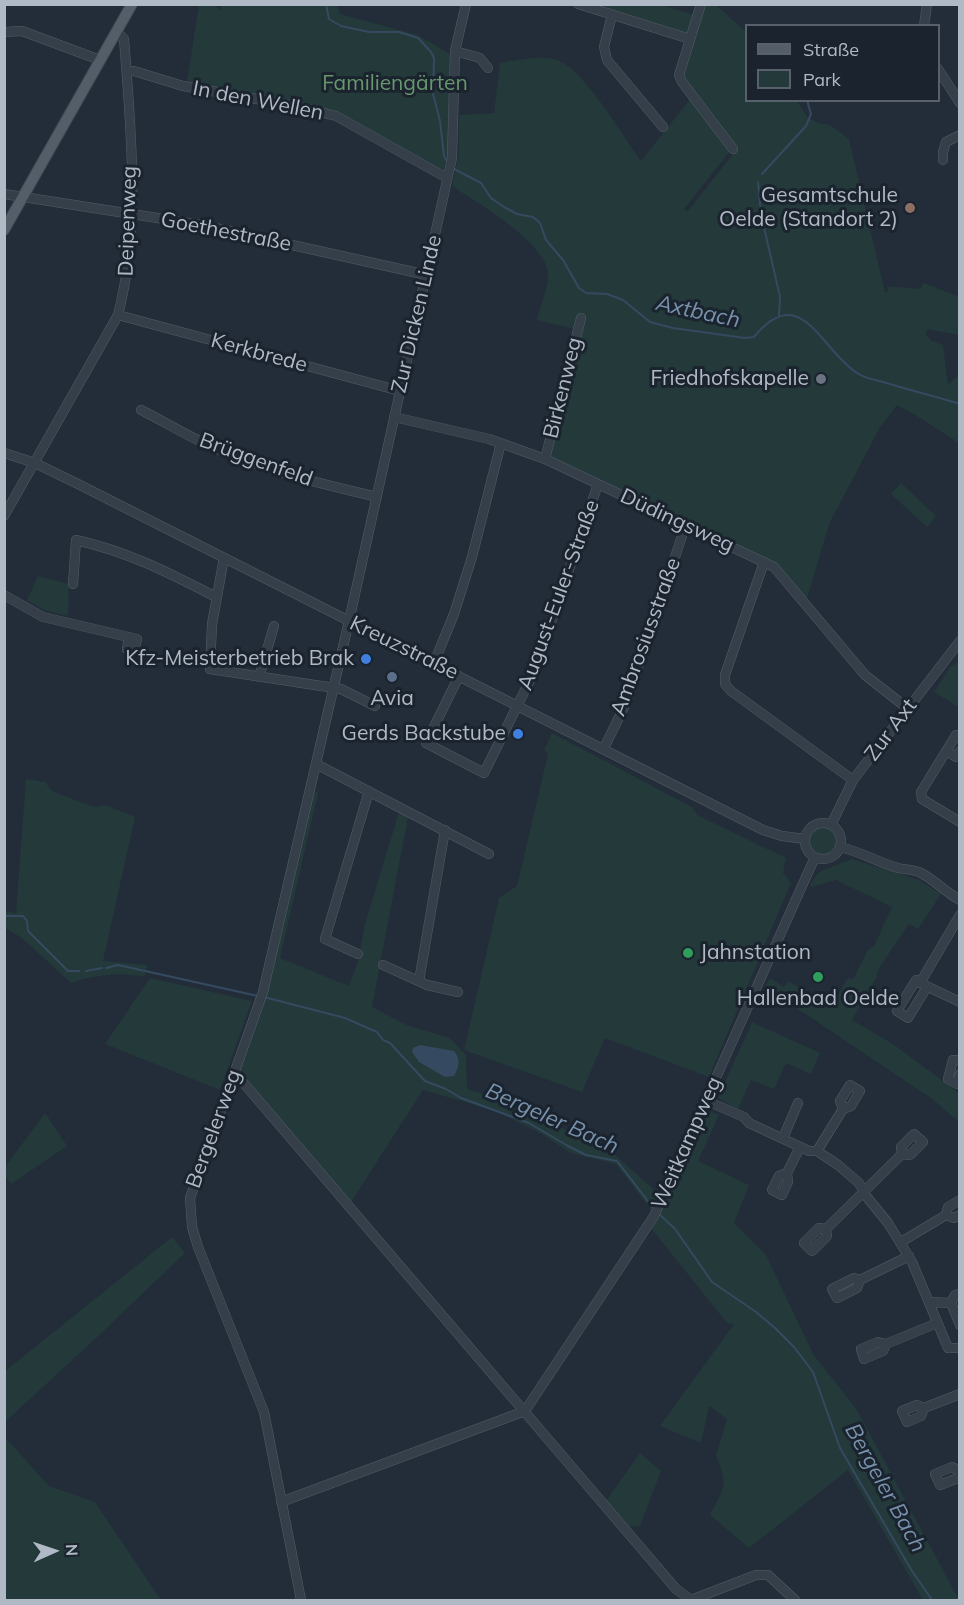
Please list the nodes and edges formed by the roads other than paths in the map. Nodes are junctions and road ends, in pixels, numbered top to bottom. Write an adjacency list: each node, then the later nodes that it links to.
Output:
1 (132, 4): 8 (main road)
2 (466, 4): 11 (street, Zur Dicken Linde)
3 (578, 4): 6 (street)
4 (701, 4): 10 (street)
5 (927, 4): 7 (street)
6 (612, 15): 10 (street); 17 (street)
7 (924, 24)
8 (116, 31): 12 (main road); 14 (street, Deipenweg)
9 (4, 32): 12 (street)
10 (690, 39): 19 (street)
11 (455, 51): 13 (street); 21 (street, Zur Dicken Linde)
12 (100, 60): 23 (main road)
13 (488, 68)
14 (127, 71): 21 (street, In den Wellen); 24 (street, Deipenweg)
15 (940, 71): 16 (street)
16 (960, 103)
17 (663, 127)
18 (960, 135): 20 (street)
19 (733, 149)
20 (943, 160)
21 (448, 173): 26 (street, Zur Dicken Linde)
22 (4, 194): 23 (street, Goethestraße)
23 (24, 196): 24 (street, Goethestraße); 25 (main road)
24 (132, 214): 26 (street, Goethestraße); 27 (street, Deipenweg)
25 (4, 231)
26 (427, 275): 29 (street, Zur Dicken Linde)
27 (118, 315): 29 (street, Kerkbrede); 35 (street, Deipenweg)
28 (580, 318): 34 (street, Birkenweg)
29 (400, 391): 31 (street, Zur Dicken Linde)
30 (141, 410): 37 (street, Brüggenfeld)
31 (394, 417): 32 (street, Düdingsweg); 37 (street, Zur Dicken Linde)
32 (501, 443): 34 (street, Düdingsweg); 49 (street)
33 (4, 453): 35 (street, Kreuzstraße)
34 (545, 459): 36 (street, Düdingsweg)
35 (35, 463): 38 (street, Deipenweg); 40 (street, Kreuzstraße)
36 (598, 484): 39 (street, Düdingsweg); 53 (street, August-Euler-Straße)
37 (377, 497): 45 (street, Zur Dicken Linde)
38 (4, 516)
39 (686, 524): 41 (street, Düdingsweg); 57 (street, Ambrosiusstraße)
40 (224, 558): 44 (street); 45 (street, Kreuzstraße)
41 (764, 562): 55 (street, Düdingsweg); 61 (street)
42 (73, 584): 44 (street)
43 (4, 595): 47 (street)
44 (216, 597): 51 (street)
45 (349, 621): 49 (street, Kreuzstraße); 52 (street, Bergelerweg)
46 (274, 626): 51 (street)
47 (129, 637)
48 (960, 641): 55 (street, Zur Axt)
49 (434, 663): 50 (street, Kreuzstraße)
50 (459, 676): 53 (street, Kreuzstraße); 53 (street, August-Euler-Straße)
51 (259, 678): 52 (street)
52 (332, 688): 54 (street); 60 (street, Bergelerweg)
53 (519, 705): 57 (street, Kreuzstraße)
54 (375, 706)
55 (908, 708): 61 (street, Zur Axt)
56 (960, 738): 58 (street)
57 (604, 748): 66 (street, Kreuzstraße)
58 (946, 751): 59 (street); 63 (street)
59 (960, 751)
60 (316, 764): 62 (street); 79 (street, Bergelerweg)
61 (853, 780): 64 (street, Zur Axt)
62 (369, 791): 65 (street); 72 (street)
63 (960, 822)
64 (831, 825): 66 (street); 67 (street)
65 (446, 830): 68 (street); 74 (street)
66 (805, 839): 69 (street)
67 (840, 847): 69 (street); 70 (street)
68 (489, 854)
69 (814, 857): 80 (street, Weitkampweg)
70 (960, 900)
71 (960, 915): 76 (street)
72 (358, 954)
73 (383, 965): 74 (street)
74 (419, 981): 75 (street)
75 (459, 992)
76 (960, 1002)
77 (960, 1060): 78 (street)
78 (960, 1074)
79 (234, 1076): 105 (street); 106 (street, Bergelerweg)
80 (707, 1101): 83 (street); 105 (street, Weitkampweg)
81 (798, 1103): 83 (street)
82 (843, 1109): 85 (street)
83 (783, 1138): 84 (street)
84 (800, 1147): 85 (street); 87 (street)
85 (817, 1151): 88 (street)
86 (902, 1154): 88 (street)
87 (787, 1173)
88 (863, 1191): 92 (street); 93 (street)
89 (960, 1200): 90 (street)
90 (946, 1215): 91 (street); 93 (street)
91 (960, 1215)
92 (826, 1229)
93 (901, 1242): 94 (street)
94 (909, 1256): 95 (street); 97 (street)
95 (860, 1280)
96 (960, 1294): 98 (street)
97 (929, 1302): 98 (street); 99 (street)
98 (951, 1303): 100 (street)
99 (938, 1323): 101 (street); 102 (street)
100 (960, 1324)
101 (886, 1344)
102 (960, 1348)
103 (960, 1394): 104 (street)
104 (924, 1407)
105 (525, 1411): 106 (street); 108 (street)
106 (281, 1502): 107 (street, Bergelerweg)
107 (301, 1600)
108 (795, 1600)

